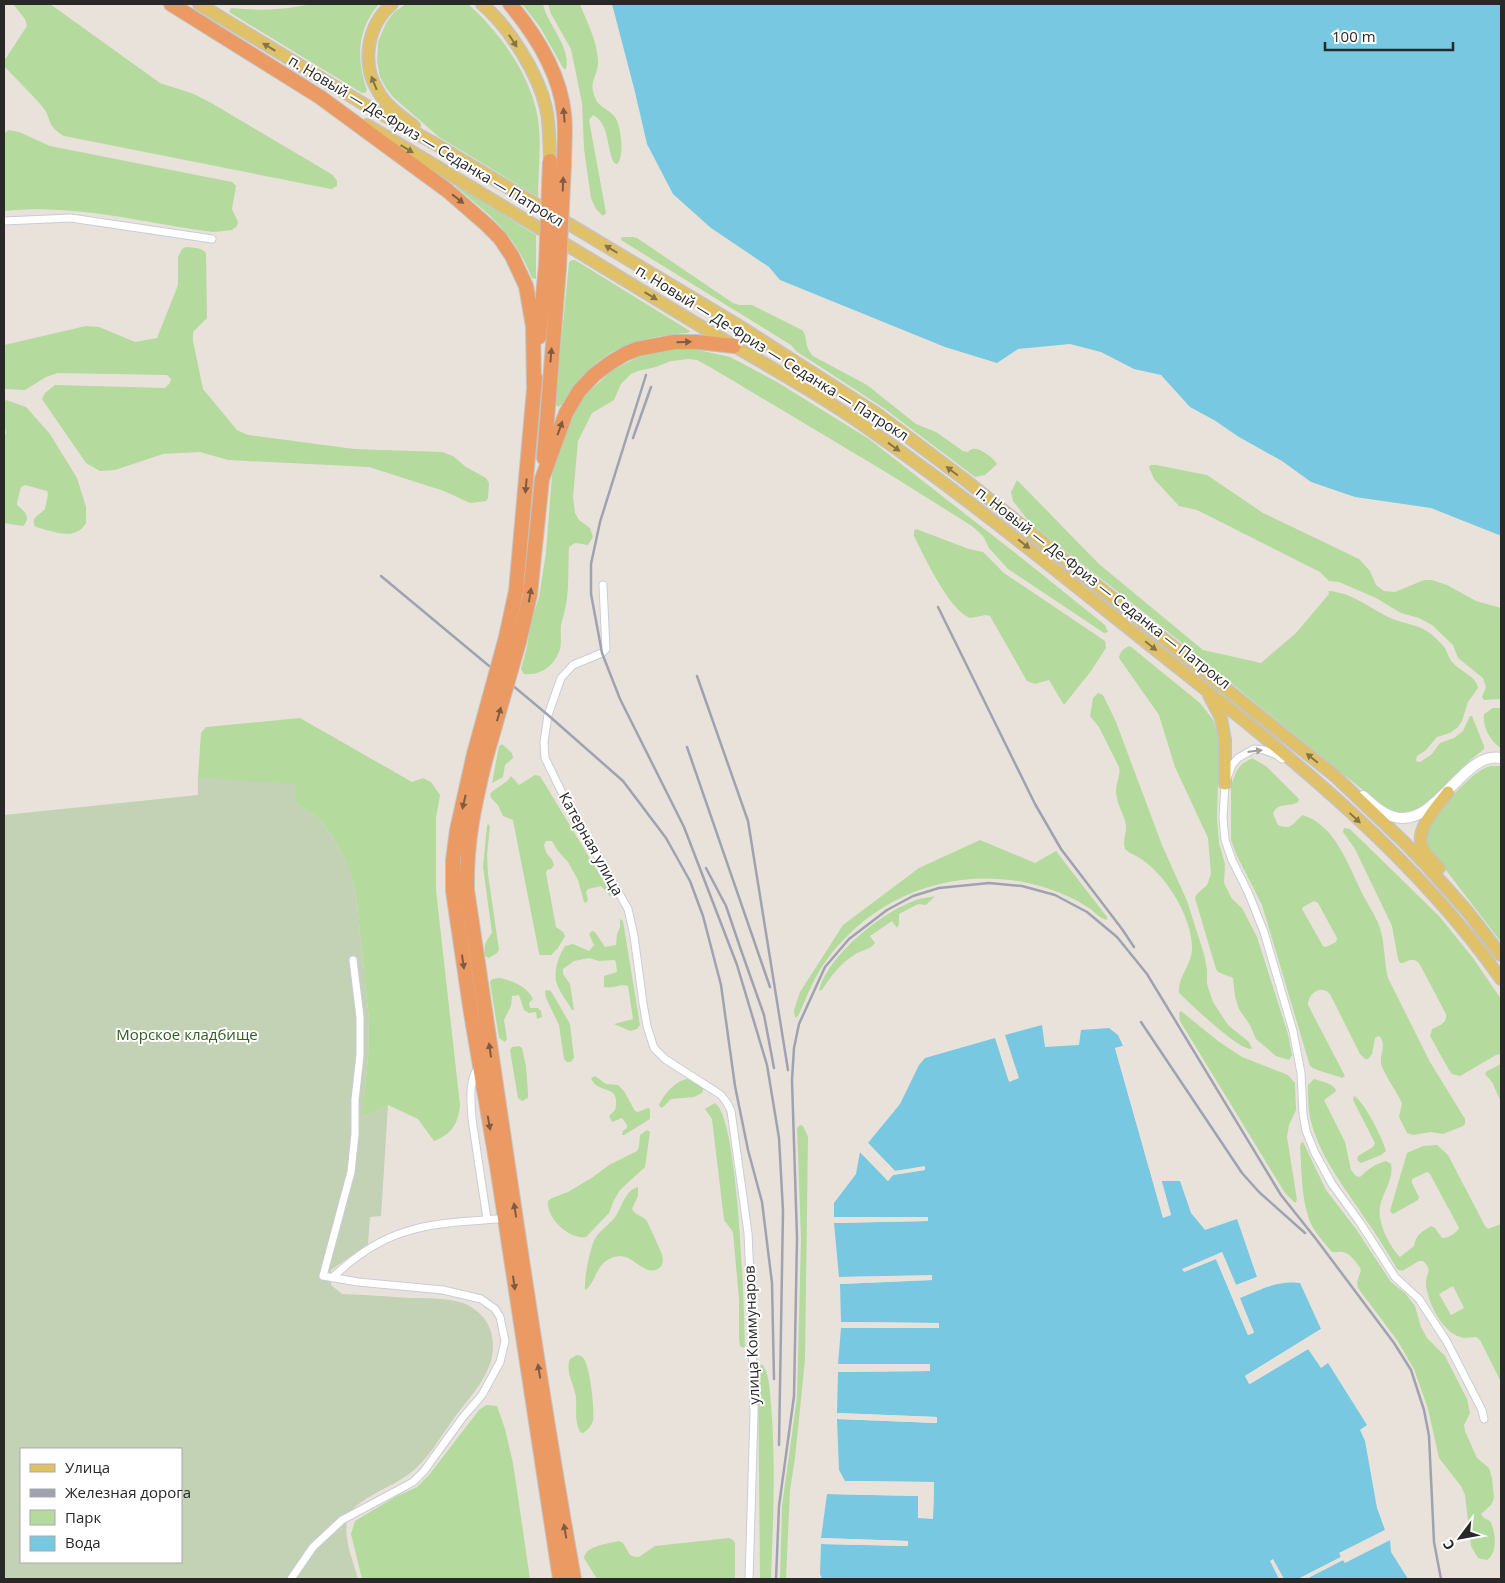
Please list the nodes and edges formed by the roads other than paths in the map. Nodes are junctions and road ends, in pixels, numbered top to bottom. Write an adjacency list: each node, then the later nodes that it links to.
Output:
1 (171, 4): 6 (highway, п. Новый — Де-Фриз — Седанка — Патрокл)
2 (199, 4): 7 (main road, п. Новый — Де-Фриз — Седанка — Патрокл, one-way to 2)
3 (392, 4): 7 (main road, one-way to 3)
4 (482, 4): 8 (main road, one-way to 8)
5 (510, 4): 11 (highway, one-way to 5, bridge)
6 (320, 97): 12 (main road, п. Новый — Де-Фриз — Седанка — Патрокл, one-way to 12); 13 (highway, one-way to 13)
7 (432, 142): 21 (main road, п. Новый — Де-Фриз — Седанка — Патрокл, one-way to 7)
8 (550, 161): 11 (highway, bridge)
9 (4, 221): 10 (street)
10 (212, 239)
11 (553, 267): 13 (highway); 14 (highway, one-way to 11)
12 (734, 346): 14 (highway, one-way to 12); 17 (main road, п. Новый — Де-Фриз — Седанка — Патрокл, one-way to 17)
13 (534, 385): 16 (highway, one-way to 16)
14 (543, 474): 16 (highway, one-way to 14)
15 (603, 585): 29 (street, Катерная улица)
16 (512, 640): 18 (highway, bridge)
17 (1208, 691): 20 (main road); 23 (main road, п. Новый — Де-Фриз — Седанка — Патрокл)
18 (480, 758): 28 (highway, one-way to 28); 36 (highway, one-way to 18)
19 (1501, 758): 22 (main road)
20 (1225, 784): 23 (street, one-way to 23); 33 (street)
21 (1349, 789): 22 (main road); 24 (main road, п. Новый — Де-Фриз — Седанка — Патрокл)
22 (1448, 792): 24 (main road)
23 (1337, 800): 27 (main road, п. Новый — Де-Фриз — Седанка — Патрокл, one-way to 27)
24 (1467, 910): 25 (main road, п. Новый — Де-Фриз — Седанка — Патрокл)
25 (1501, 955)
26 (353, 960): 32 (street)
27 (1501, 979)
28 (479, 1065): 30 (highway, one-way to 30); 31 (street)
29 (721, 1094): 37 (street, улица Коммунаров)
30 (504, 1218): 31 (street); 35 (highway, one-way to 35)
31 (486, 1219): 32 (street)
32 (332, 1277): 34 (street)
33 (1484, 1419)
34 (290, 1579)
35 (560, 1579)
36 (574, 1579)
37 (749, 1579)

